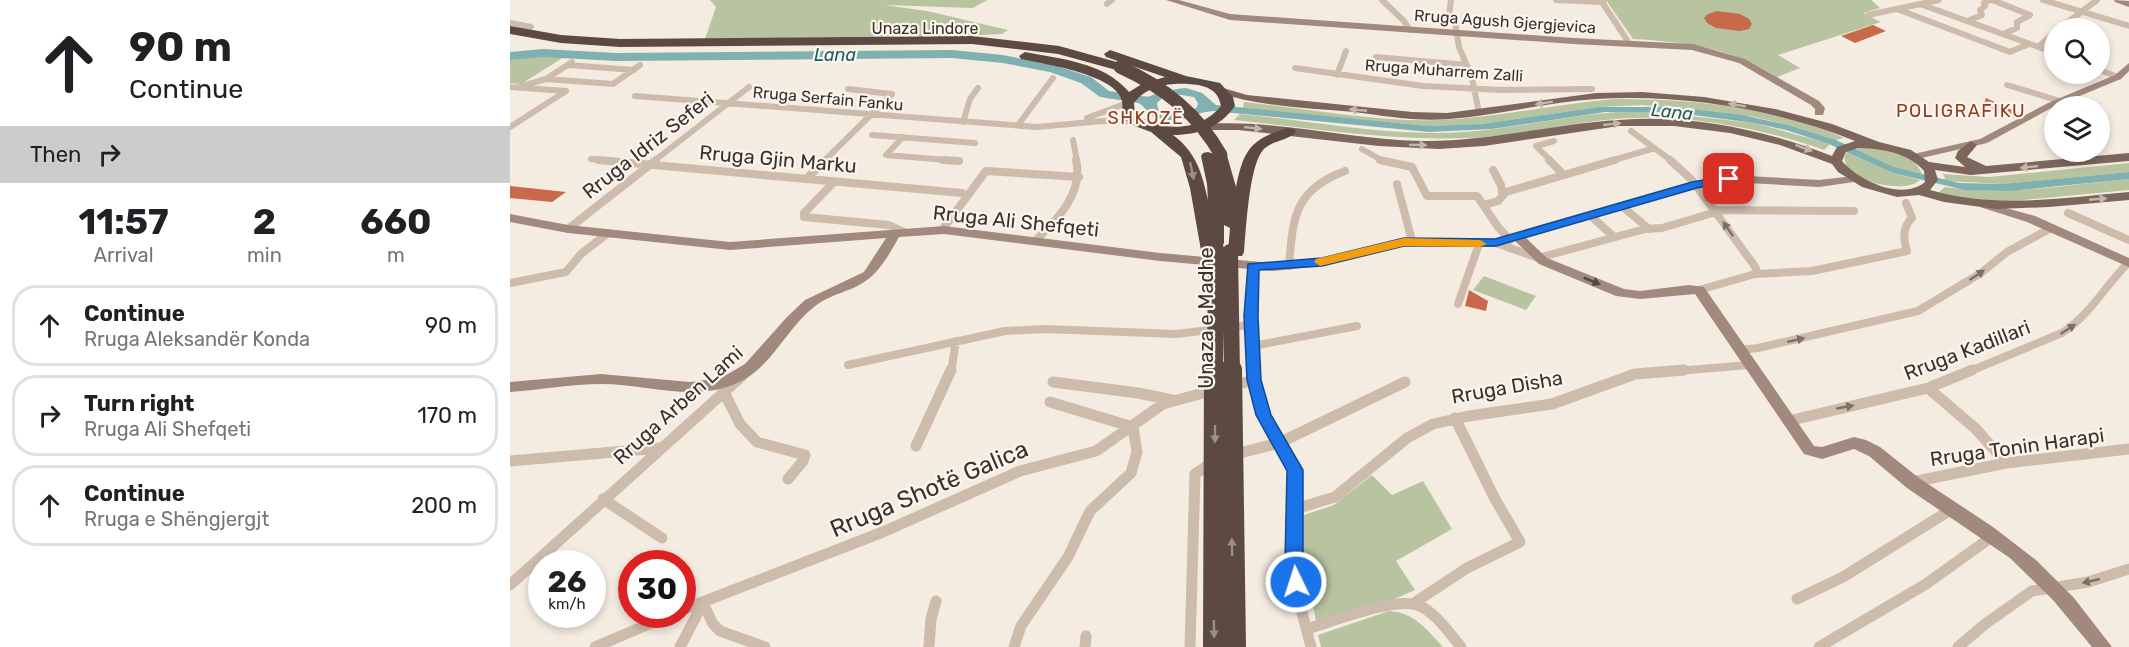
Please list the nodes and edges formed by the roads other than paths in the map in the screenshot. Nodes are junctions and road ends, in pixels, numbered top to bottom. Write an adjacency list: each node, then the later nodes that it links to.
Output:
1 (1170, 0): 25 (main road, Rruga Agush Gjergjevica)
2 (1382, 0): 25 (street)
3 (1451, 0): 26 (street)
4 (1556, 0): 10 (street)
5 (1939, 0): 11 (street)
6 (1991, 0): 18 (street); 28 (street)
7 (2043, 0): 14 (street)
8 (2097, 0): 14 (street)
9 (2118, 0): 12 (main road)
10 (1603, 1): 32 (street)
11 (1920, 4): 13 (street); 15 (street)
12 (2129, 4)
13 (1897, 9): 16 (street); 19 (street)
14 (2080, 11): 17 (street); 21 (street)
15 (1948, 14): 18 (street); 19 (street)
16 (1868, 15)
17 (2072, 18)
18 (1967, 21): 23 (street)
19 (1930, 22): 27 (street)
20 (510, 23): 22 (street)
21 (2129, 26)
22 (531, 27)
23 (1982, 27): 27 (street); 28 (street)
24 (510, 30): 33 (highway, Unaza Lindore)
25 (1410, 30): 26 (main road, Rruga Agush Gjergjevica)
26 (1456, 33): 32 (main road, Rruga Agush Gjergjevica); 42 (street)
27 (1964, 34): 35 (street)
28 (2002, 34): 30 (street)
29 (510, 39): 33 (highway, Unaza Lindore)
30 (2016, 39): 34 (street); 35 (street)
31 (2044, 42): 36 (street)
32 (1629, 43): 74 (main road, Rruga Agush Gjergjevica)
33 (795, 44): 48 (highway, Unaza Lindore); 48 (highway, Unaza Lindore); 55 (highway); 70 (highway)
34 (2029, 44): 35 (street); 36 (street)
35 (1997, 47)
36 (2038, 47): 37 (street)
37 (2044, 49)
38 (1346, 51): 50 (street)
39 (1376, 57): 42 (street)
40 (574, 61): 41 (street)
41 (568, 65): 43 (street); 53 (street)
42 (1467, 65): 64 (street)
43 (584, 66): 45 (street); 54 (street)
44 (2129, 66): 51 (main road)
45 (600, 68): 47 (street); 56 (street)
46 (1295, 68): 50 (street, Rruga Muharrem Zalli)
47 (615, 69): 57 (street); 57 (street)
48 (1116, 69): 96 (highway, Unaza Lindore)
49 (2110, 74): 51 (street)
50 (1337, 75): 64 (street, Rruga Muharrem Zalli)
51 (2118, 77): 69 (main road)
52 (1053, 78): 80 (street)
53 (546, 79): 54 (street); 60 (street)
54 (563, 80): 56 (street)
55 (1185, 80): 66 (highway); 70 (highway)
56 (579, 81): 57 (street)
57 (594, 83)
58 (2007, 85): 68 (street)
59 (510, 87): 60 (street)
60 (519, 87): 82 (street)
61 (749, 87): 71 (street, Rruga Idriz Seferi)
62 (978, 88): 77 (street)
63 (848, 89): 75 (street)
64 (1474, 89): 65 (street, Rruga Muharrem Zalli); 73 (street)
65 (1592, 90)
66 (1225, 95): 73 (main road, one-way to 66); 83 (highway)
67 (635, 96): 71 (street, Rruga Serfain Fanku)
68 (2044, 96)
69 (2072, 96)
70 (1128, 98): 78 (highway); 79 (street, Rruga Serfain Fanku)
71 (728, 103): 75 (street, Rruga Serfain Fanku); 102 (street, Rruga Idriz Seferi)
72 (2044, 109): 93 (main road)
73 (1479, 113): 76 (main road, one-way to 73)
74 (1819, 113): 76 (main road); 81 (main road)
75 (872, 115): 77 (street, Rruga Serfain Fanku); 87 (street)
76 (1799, 118): 81 (main road)
77 (963, 122): 80 (street, Rruga Serfain Fanku)
78 (1136, 122): 79 (street, Rruga Serfain Fanku); 84 (highway)
79 (1062, 124): 80 (street, Rruga Serfain Fanku)
80 (1018, 125)
81 (1828, 126): 92 (main road)
82 (510, 127)
83 (1195, 128): 84 (highway); 86 (main road, one-way to 86)
84 (1155, 129): 142 (highway, one-way to 142)
85 (1631, 131): 94 (street)
86 (1289, 132): 97 (main road, one-way to 97); 142 (highway)
87 (854, 133): 88 (street); 109 (street)
88 (903, 137): 91 (street); 101 (street)
89 (1073, 140): 108 (street)
90 (1554, 141): 107 (street)
91 (975, 143)
92 (1874, 144): 97 (main road); 98 (main road)
93 (1971, 145): 98 (main road); 104 (main road)
94 (1655, 148): 107 (street); 113 (street)
95 (1362, 149): 120 (street)
96 (1214, 155): 142 (highway, Unaza e Madhe)
97 (1837, 157): 110 (main road)
98 (1913, 157): 103 (main road)
99 (2129, 157): 104 (main road, one-way to 104)
100 (591, 159): 102 (street, Rruga Gjin Marku)
101 (959, 161)
102 (652, 164): 109 (street, Rruga Gjin Marku); 130 (street, Rruga Idriz Seferi)
103 (1927, 168): 104 (main road); 114 (main road)
104 (2005, 169)
105 (1493, 170): 116 (street)
106 (1345, 171): 145 (street)
107 (1564, 175): 116 (street)
108 (1079, 177): 132 (street); 137 (street)
109 (806, 179): 111 (street, Rruga Gjin Marku)
110 (1854, 179): 113 (main road, Rruga Ali Shefqeti); 114 (main road)
111 (834, 182): 115 (street, Rruga Gjin Marku); 133 (street)
112 (1397, 184): 139 (street)
113 (1696, 184): 122 (main road, Rruga Ali Shefqeti); 123 (street)
114 (1923, 189): 121 (main road)
115 (962, 193)
116 (1502, 193): 120 (street)
117 (2129, 196): 119 (main road, one-way to 117)
118 (1906, 203): 147 (street)
119 (2033, 204): 121 (main road); 128 (main road)
120 (1484, 205): 136 (street)
121 (1984, 205): 128 (main road)
122 (1623, 207): 126 (main road, Rruga Ali Shefqeti); 131 (street)
123 (1716, 211): 124 (street); 131 (street); 147 (street, one-way to 123)
124 (1854, 211)
125 (2068, 213): 138 (street)
126 (1591, 216): 135 (street); 136 (main road, Rruga Ali Shefqeti)
127 (510, 218): 130 (main road, Rruga Ali Shefqeti)
128 (2031, 219): 129 (main road)
129 (2050, 228): 144 (main road); 155 (street, one-way to 129)
130 (568, 229): 134 (main road, Rruga Ali Shefqeti)
131 (1649, 229): 135 (street)
132 (942, 230): 133 (main road, Rruga Ali Shefqeti); 137 (main road, Rruga Ali Shefqeti)
133 (900, 232): 134 (main road, Rruga Ali Shefqeti); 158 (main road, Rruga Arben Lami)
134 (608, 233): 148 (street)
135 (1614, 237): 143 (street)
136 (1513, 238): 140 (main road, Rruga Ali Shefqeti); 143 (main road)
137 (1036, 240): 146 (main road, Rruga Ali Shefqeti)
138 (2129, 240)
139 (1412, 241): 141 (main road, Rruga Ali Shefqeti); 145 (main road, Rruga Ali Shefqeti)
140 (1496, 243): 141 (main road, Rruga Ali Shefqeti); 143 (street)
141 (1479, 244): 150 (street)
142 (1223, 251): 199 (highway, Unaza e Madhe, one-way to 199, bridge); 200 (highway, Unaza e Madhe, one-way to 142, bridge)
143 (1538, 258): 149 (main road, one-way to 149)
144 (2129, 263): 163 (street, Rruga Kadillari, one-way to 144)
145 (1289, 266): 146 (main road, Rruga Ali Shefqeti)
146 (1252, 267): 151 (street)
147 (1755, 274): 149 (street)
148 (510, 283)
149 (1703, 295): 155 (main road)
150 (1458, 304)
151 (1251, 325): 153 (street); 154 (street)
152 (1357, 326): 154 (street)
153 (956, 341): 156 (street); 171 (street)
154 (1253, 346): 159 (street)
155 (1739, 350): 157 (main road)
156 (848, 365)
157 (1749, 365): 167 (street, Rruga Disha); 168 (main road)
158 (748, 369): 162 (main road); 164 (street, Rruga Arben Lami)
159 (1254, 380): 165 (street, Rruga Shotë Galica); 170 (street)
160 (1053, 382): 165 (street)
161 (1405, 382): 170 (street)
162 (510, 387)
163 (1928, 388): 168 (street, Rruga Kadillari, one-way to 163); 175 (street)
164 (724, 394): 172 (street, Rruga Arben Lami); 176 (street)
165 (1175, 400): 169 (street, Rruga Shotë Galica)
166 (1050, 402): 169 (street)
167 (1455, 418): 180 (street, Rruga Disha); 189 (street)
168 (1788, 421): 177 (main road)
169 (1133, 427): 188 (street, Rruga Shotë Galica); 197 (street)
170 (1279, 443): 180 (street); 198 (street)
171 (916, 446)
172 (660, 448): 174 (street); 178 (street, Rruga Arben Lami)
173 (2129, 449): 175 (street, Rruga Tonin Harapi)
174 (510, 461)
175 (2006, 463): 177 (street, Rruga Tonin Harapi)
176 (788, 479)
177 (1912, 482): 179 (main road)
178 (603, 499): 182 (street); 184 (street, Rruga Arben Lami)
179 (1952, 508): 181 (main road); 186 (street)
180 (1295, 509): 192 (street)
181 (1993, 536): 185 (main road); 203 (street)
182 (662, 538)
183 (2129, 569): 185 (street, one-way to 185)
184 (510, 585)
185 (2052, 586): 204 (street); 205 (main road)
186 (1797, 599)
187 (936, 601): 196 (street)
188 (703, 603): 190 (street, Rruga Shotë Galica); 194 (street); 195 (street)
189 (1414, 603): 192 (street); 202 (street)
190 (696, 605)
191 (640, 628): 193 (street)
192 (1307, 629): 201 (street)
193 (595, 647)
194 (680, 647)
195 (765, 647)
196 (929, 647)
197 (1014, 647)
198 (1190, 647)
199 (1214, 647)
200 (1235, 647)
201 (1311, 647)
202 (1461, 647)
203 (1820, 647)
204 (1958, 647)
205 (2103, 647)

